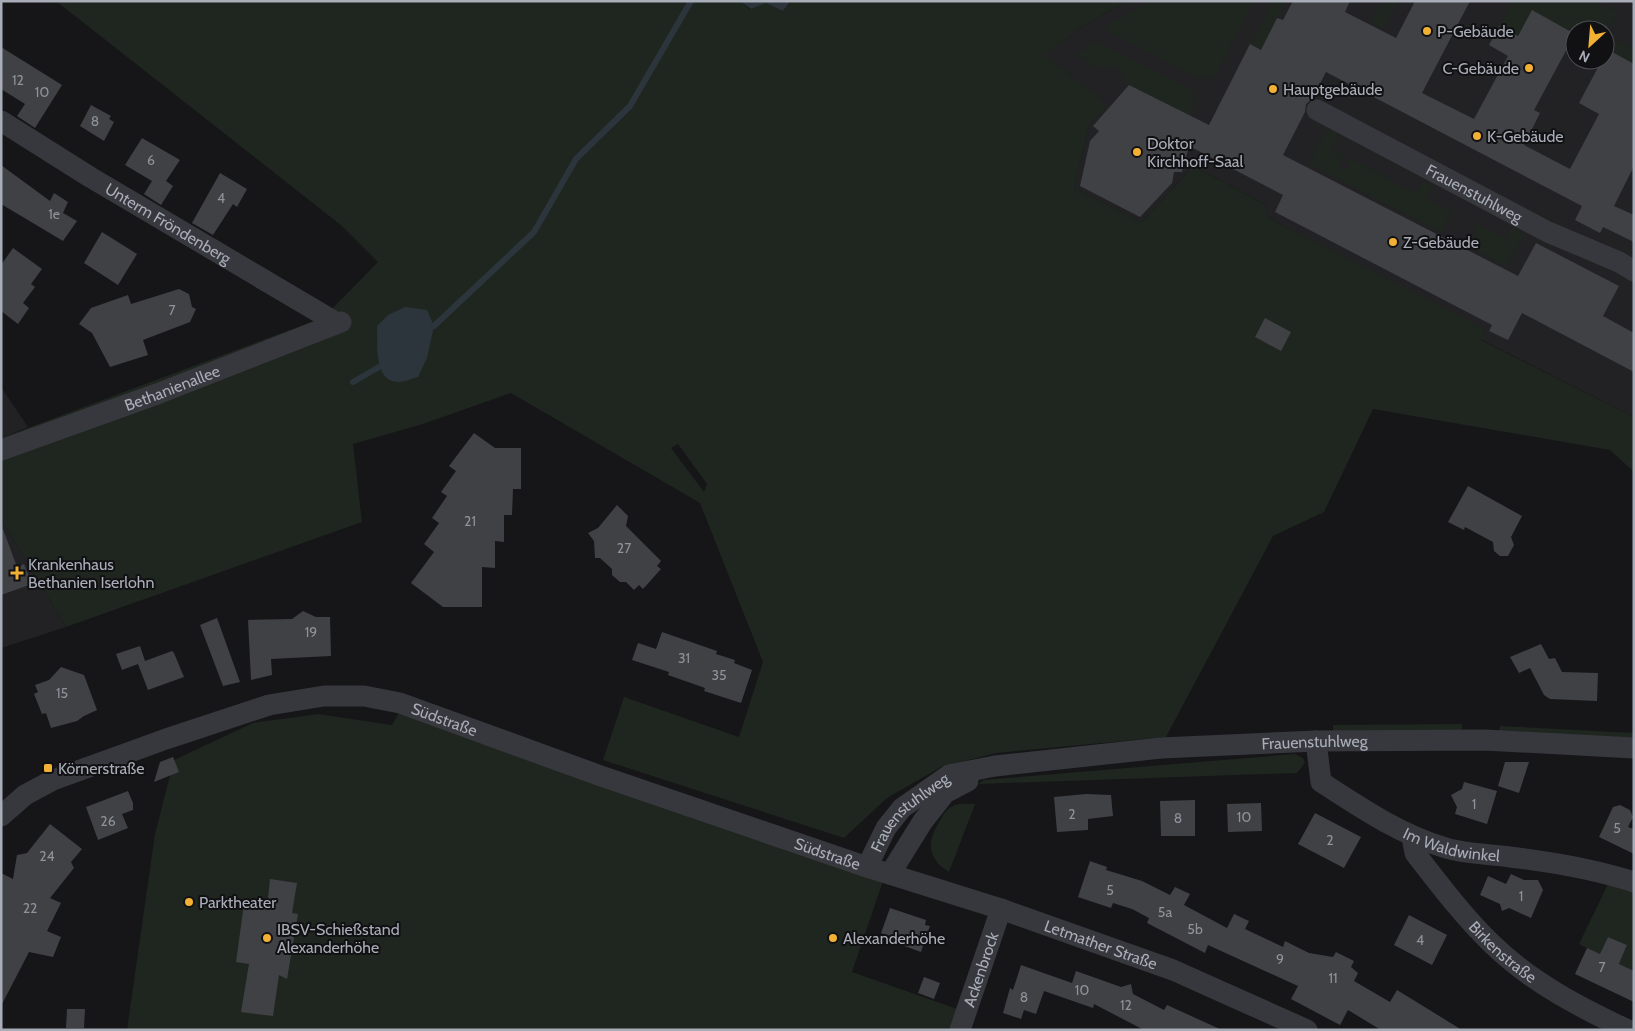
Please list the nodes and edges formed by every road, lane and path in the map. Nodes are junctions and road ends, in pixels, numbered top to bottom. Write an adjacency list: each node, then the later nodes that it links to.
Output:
1 (1318, 110): 3 (street, Frauenstuhlweg)
2 (1, 121): 4 (street, Unterm Fröndenberg)
3 (1634, 271)
4 (339, 323): 5 (street, Bethanienallee)
5 (1, 450)
6 (1316, 741): 7 (street, Frauenstuhlweg); 8 (street, Frauenstuhlweg); 10 (street, Im Waldwinkel)
7 (1634, 748)
8 (995, 766): 11 (street, Frauenstuhlweg); 12 (street, Frauenstuhlweg)
9 (1, 816): 11 (street, Südstraße)
10 (1412, 837): 13 (street, Im Waldwinkel); 17 (street, Birkenstraße)
11 (867, 867): 12 (street, Südstraße)
12 (890, 874): 14 (street, Letmather Straße)
13 (1634, 882)
14 (1001, 909): 15 (street, Ackenbrock); 16 (street, Letmather Straße)
15 (960, 1030)
16 (1307, 1030)
17 (1628, 1030)

